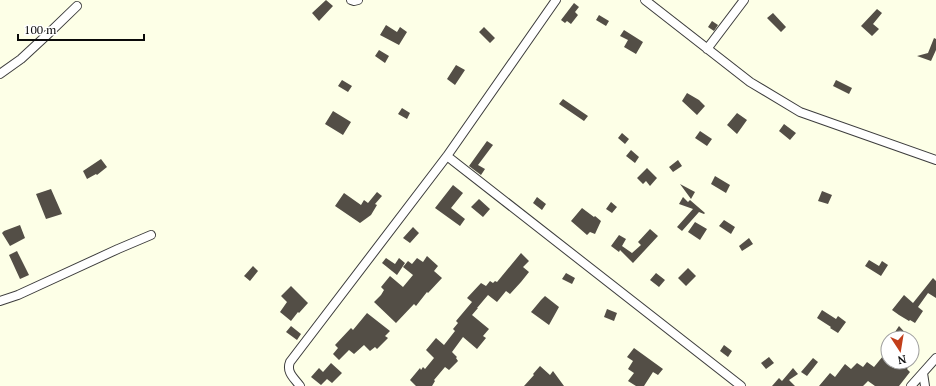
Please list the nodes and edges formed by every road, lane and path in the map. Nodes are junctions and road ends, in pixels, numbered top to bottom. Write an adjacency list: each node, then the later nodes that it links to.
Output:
1 (351, 0): 2 (street)
2 (358, 0)
3 (556, 0): 9 (street)
4 (645, 0): 7 (street)
5 (744, 0): 7 (street)
6 (77, 6): 8 (street)
7 (707, 49): 10 (street)
8 (0, 74)
9 (447, 156): 15 (street); 16 (street)
10 (936, 160)
11 (151, 235): 12 (street)
12 (0, 301)
13 (935, 360): 14 (street)
14 (923, 373): 17 (street); 18 (street)
15 (300, 386)
16 (741, 386)
17 (911, 386)
18 (925, 386)

